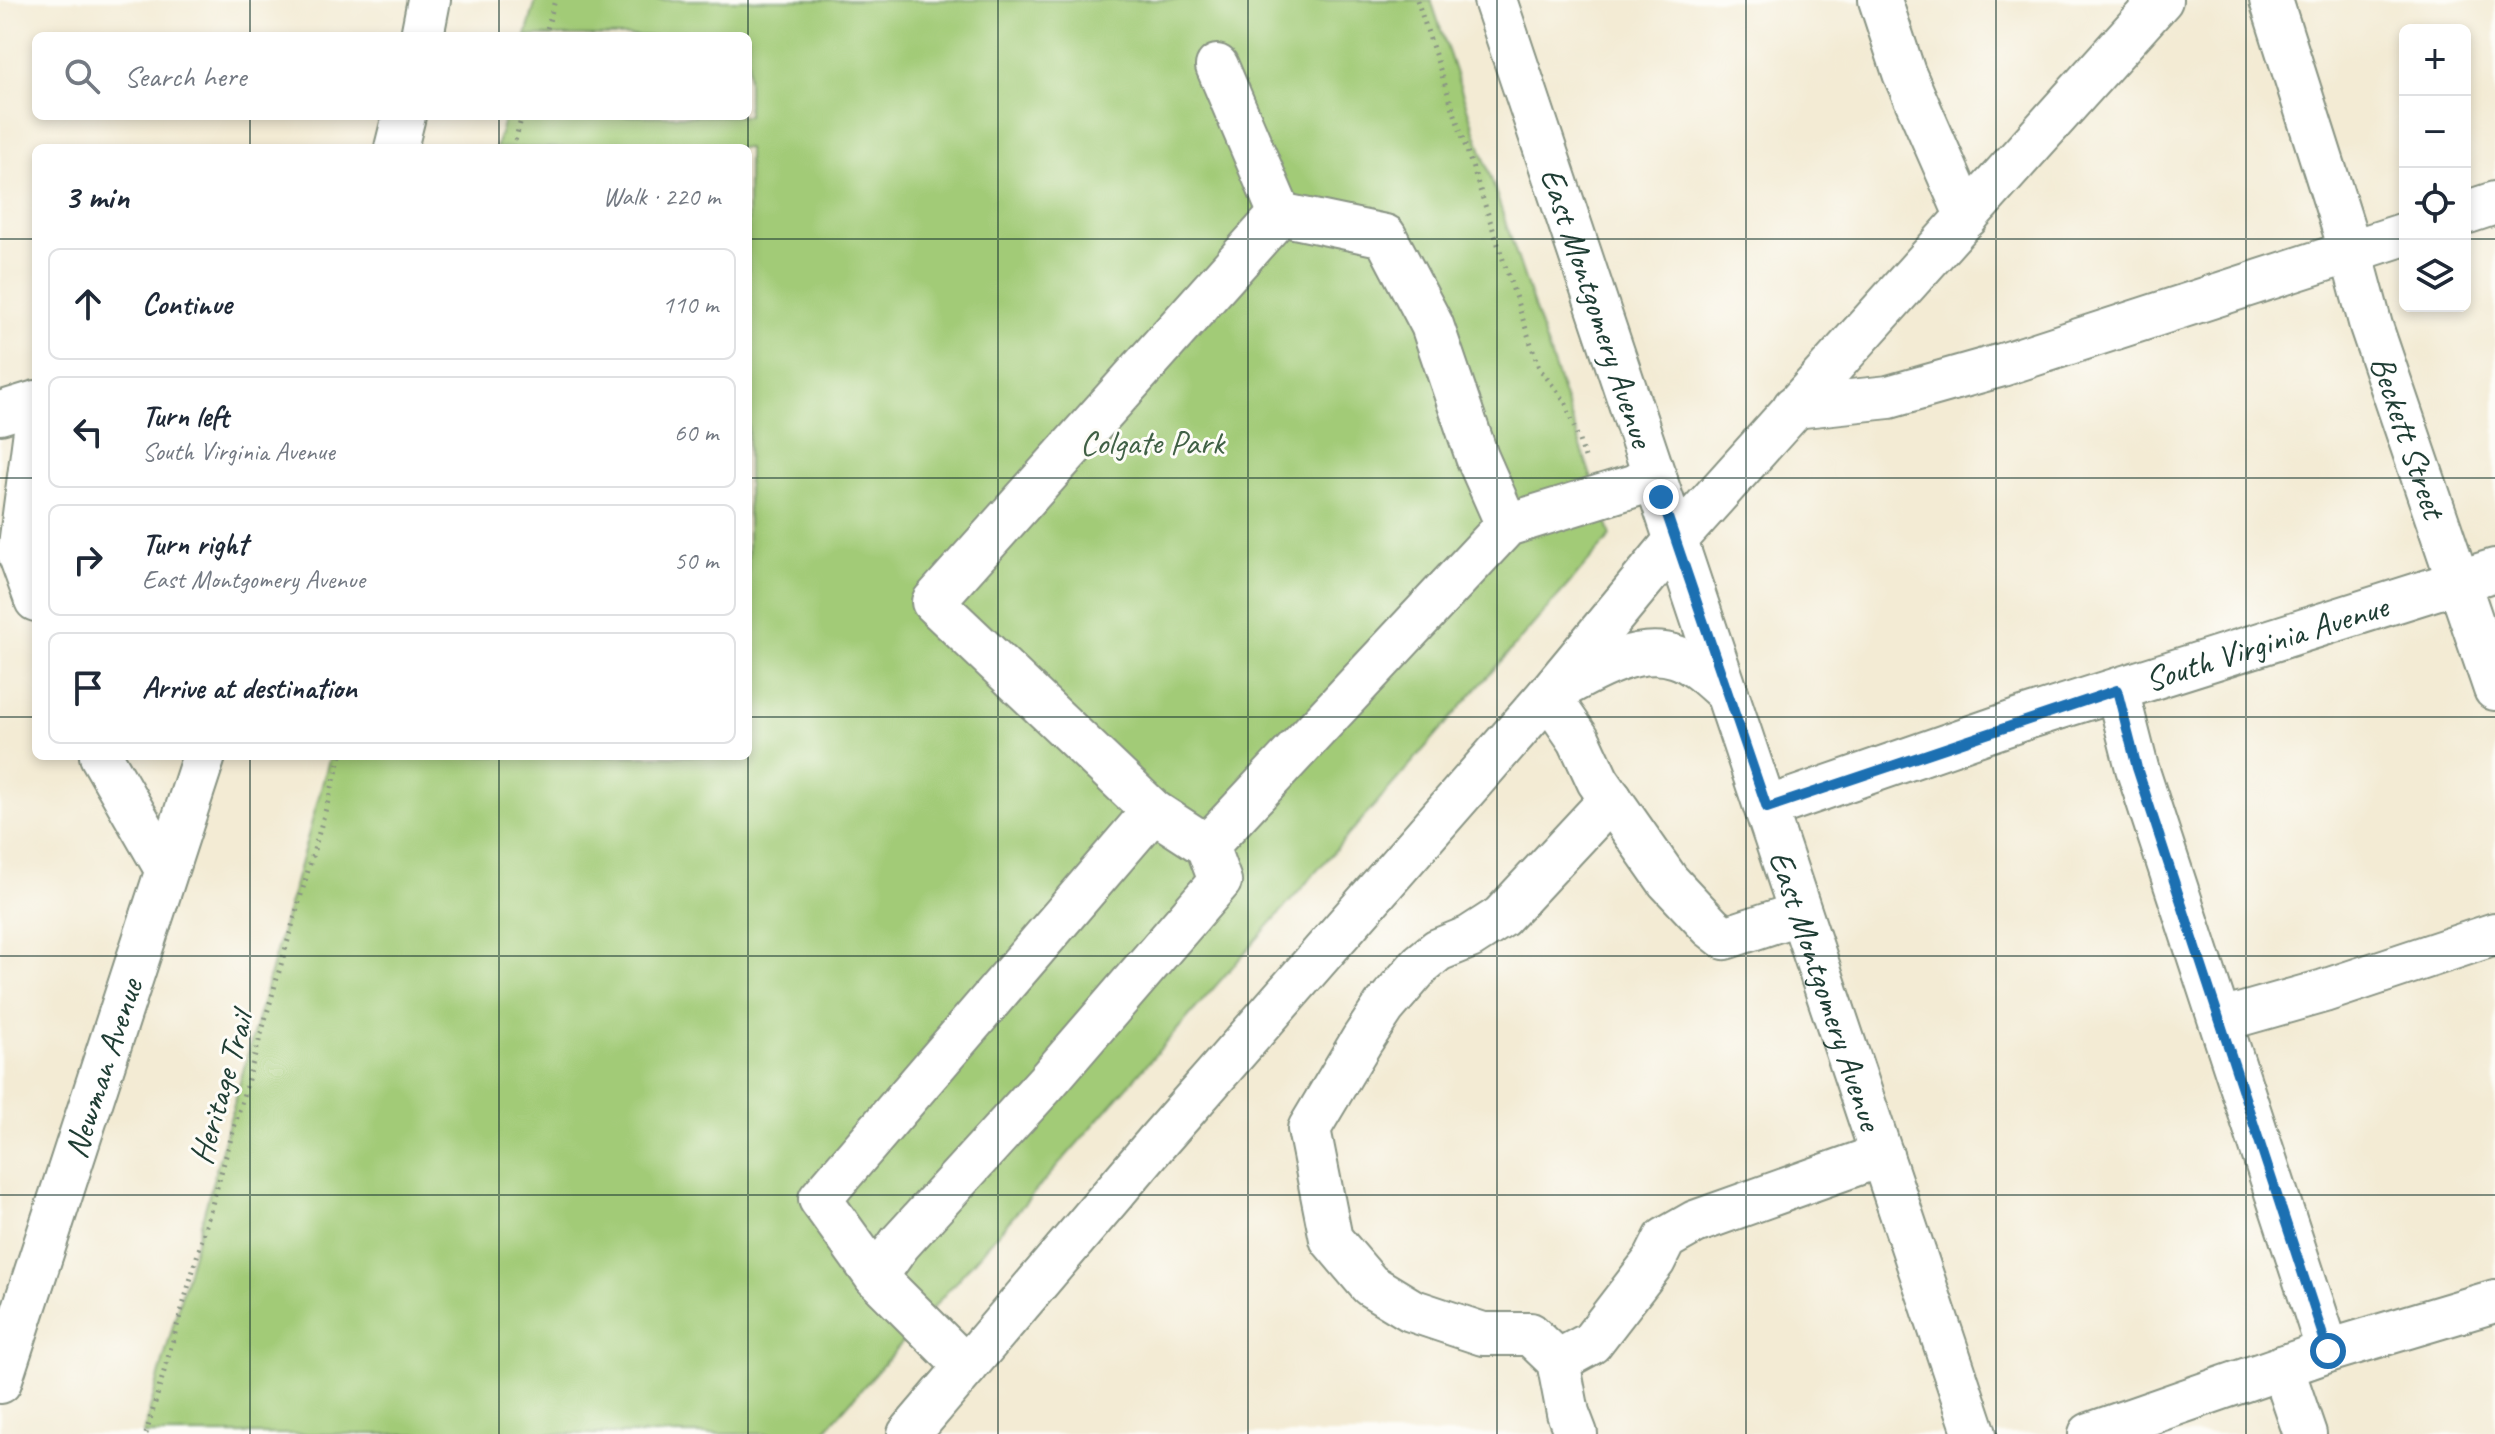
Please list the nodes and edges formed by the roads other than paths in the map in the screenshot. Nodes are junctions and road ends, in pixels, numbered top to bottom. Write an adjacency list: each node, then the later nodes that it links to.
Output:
1 (429, 0): 6 (street)
2 (1495, 0): 20 (street, East Montgomery Avenue)
3 (1880, 0): 13 (street)
4 (2161, 0): 13 (street)
5 (2271, 0): 15 (street, Beckett Street)
6 (423, 32)
7 (1217, 66): 12 (street)
8 (403, 120): 9 (street)
9 (397, 144)
10 (2495, 203): 11 (street)
11 (2471, 211)
12 (1280, 214): 21 (street); 33 (street)
13 (1967, 217): 17 (street)
14 (2399, 236): 15 (street)
15 (2351, 252): 17 (street); 23 (street, Beckett Street)
16 (32, 403): 18 (street)
17 (1794, 407): 22 (street)
18 (0, 413)
19 (32, 454): 24 (street)
20 (1656, 479): 21 (street); 22 (street, East Montgomery Avenue)
21 (1507, 525): 34 (street)
22 (1676, 540): 27 (street, East Montgomery Avenue); 28 (street)
23 (2477, 576): 25 (street, Beckett Street); 26 (street, South Virginia Avenue)
24 (32, 589)
25 (2495, 689)
26 (2117, 690): 32 (street, South Virginia Avenue); 38 (street)
27 (1727, 693): 28 (street); 32 (street, East Montgomery Avenue)
28 (1548, 695): 31 (street); 44 (street)
29 (103, 760): 35 (street)
30 (203, 760): 35 (street, Newman Avenue)
31 (1611, 799): 36 (street); 43 (street)
32 (1767, 808): 36 (street, East Montgomery Avenue)
33 (1153, 811): 34 (street); 40 (street)
34 (1213, 863): 40 (street)
35 (166, 869): 46 (street, Newman Avenue)
36 (1800, 913): 39 (street, East Montgomery Avenue)
37 (2495, 934): 38 (street)
38 (2222, 1020): 42 (street)
39 (1882, 1155): 43 (street); 49 (street, East Montgomery Avenue)
40 (876, 1277): 44 (street)
41 (2495, 1301): 42 (street)
42 (2328, 1351): 45 (street)
43 (1558, 1361): 48 (street)
44 (966, 1367): 47 (street)
45 (2282, 1367): 50 (street); 51 (street)
46 (0, 1382)
47 (909, 1434)
48 (1576, 1434)
49 (1975, 1434)
50 (2090, 1434)
51 (2305, 1434)

